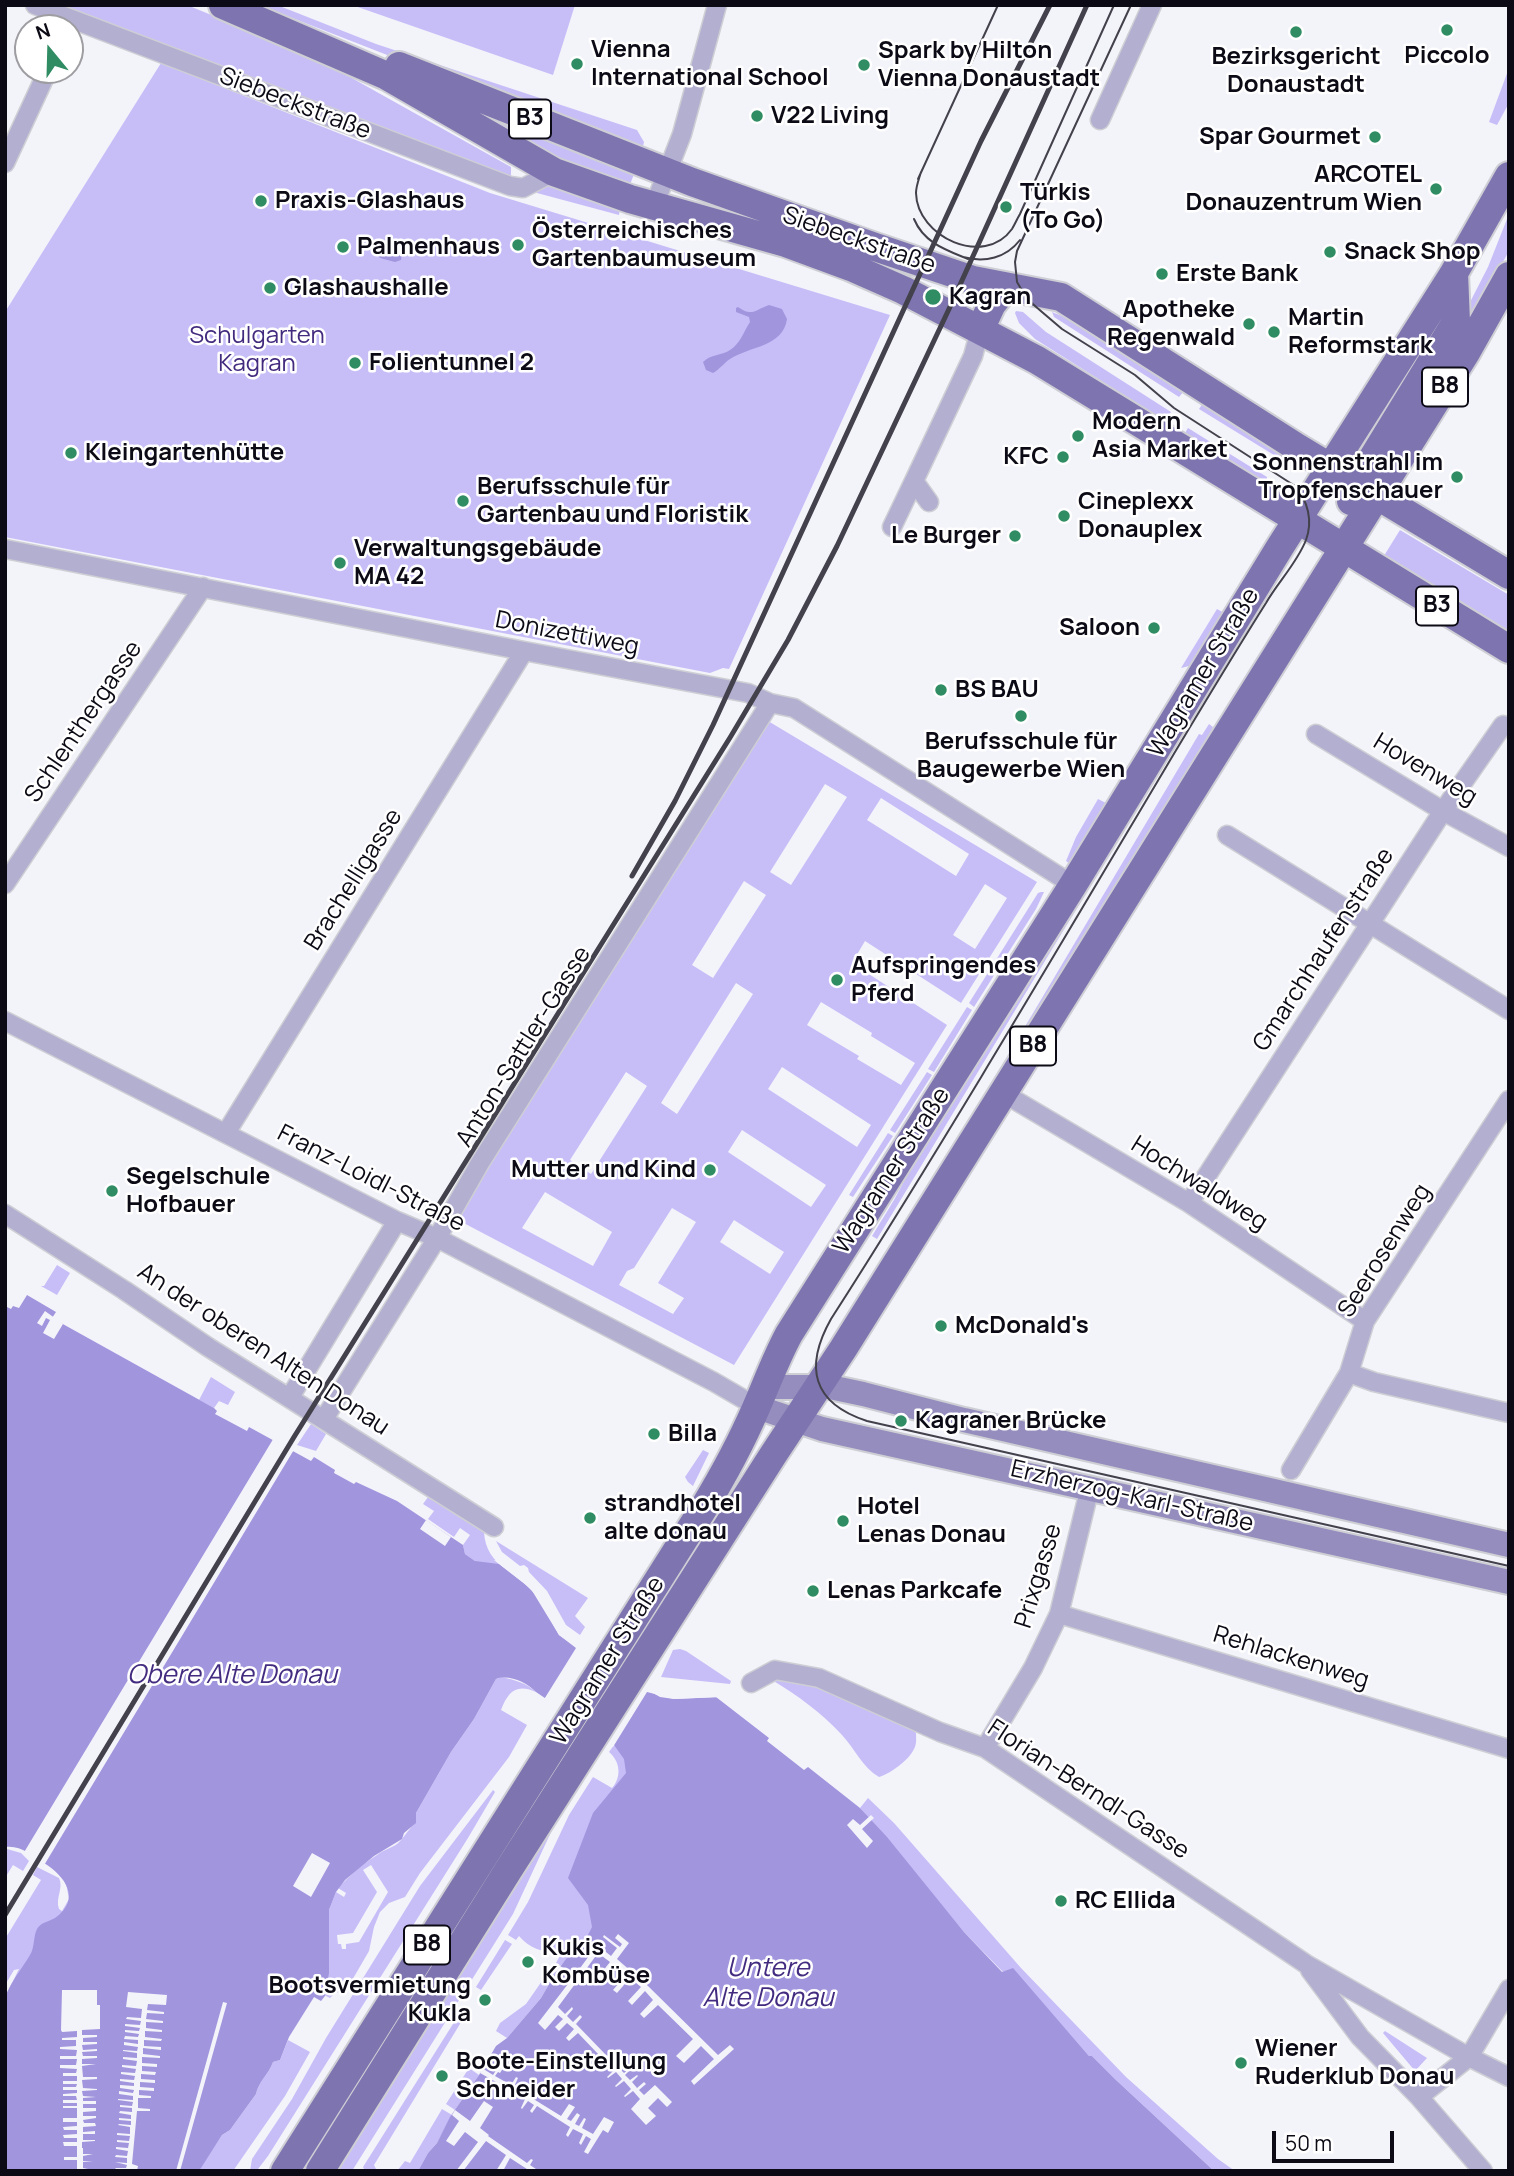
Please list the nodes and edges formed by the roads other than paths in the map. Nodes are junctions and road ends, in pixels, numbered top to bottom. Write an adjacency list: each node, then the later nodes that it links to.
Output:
1 (35, 5): 6 (street, Siebeckstraße)
2 (223, 5): 11 (main road, Siebeckstraße / B3)
3 (246, 5): 12 (main road, Siebeckstraße / B3)
4 (1152, 5): 9 (street)
5 (716, 12): 12 (street)
6 (52, 14)
7 (84, 29): 11 (street, Siebeckstraße)
8 (42, 84): 10 (street)
9 (1100, 120)
10 (5, 163)
11 (554, 172): 14 (main road, Siebeckstraße / B3)
12 (668, 172): 14 (street); 17 (main road, Siebeckstraße / B3)
13 (1509, 176): 15 (main road, Wagramer Straße / B8)
14 (654, 206): 18 (main road, Siebeckstraße / B3)
15 (1454, 273): 19 (main road, Wagramer Straße / B8); 21 (main road)
16 (1509, 275): 21 (main road, Wagramer Straße / B8)
17 (1006, 287): 18 (main road); 19 (main road, Siebeckstraße / B3)
18 (980, 330): 20 (street); 23 (main road, Siebeckstraße / B3)
19 (1331, 468): 21 (main road, B3); 23 (main road, Wagramer Straße / B8)
20 (914, 481): 22 (street); 24 (street)
21 (1367, 490): 26 (main road, Wagramer Straße / B8); 27 (main road, B3)
22 (929, 502)
23 (1297, 521): 26 (main road, B3); 38 (main road, Wagramer Straße / B8)
24 (892, 527)
25 (5, 549): 28 (street, Donizettiweg)
26 (1343, 549): 29 (main road, B3); 42 (main road, Wagramer Straße / B8)
27 (1509, 575)
28 (204, 587): 30 (street, Donizettiweg); 37 (street, Schlenthergasse)
29 (1509, 649)
30 (524, 652): 31 (street, Donizettiweg); 44 (street, Brachelligasse)
31 (769, 703): 38 (street, Donizettiweg); 48 (street, Anton-Sattler-Gasse)
32 (1503, 725): 34 (street, Gmarchhaufenstraße)
33 (1316, 734): 34 (street, Hovenweg)
34 (1443, 811): 36 (street, Hovenweg); 39 (street, Gmarchhaufenstraße)
35 (1227, 835): 39 (street)
36 (1509, 847)
37 (5, 884)
38 (1073, 885): 53 (main road, Wagramer Straße / B8)
39 (1369, 925): 40 (street); 45 (street, Gmarchhaufenstraße)
40 (1509, 1010)
41 (5, 1021): 44 (street, Franz-Loidl-Straße)
42 (1003, 1093): 45 (street, Hochwaldweg); 51 (main road, Wagramer Straße / B8)
43 (1509, 1100): 49 (street, Seerosenweg)
44 (226, 1133): 47 (street, Franz-Loidl-Straße)
45 (1189, 1203): 49 (street, Hochwaldweg)
46 (5, 1214): 52 (street, An der oberen Alten Donau)
47 (397, 1222): 48 (street, Franz-Loidl-Straße); 52 (street)
48 (437, 1238): 53 (street, Franz-Loidl-Straße); 55 (street, Anton-Sattler-Gasse)
49 (1365, 1321): 50 (street, Seerosenweg)
50 (1349, 1373): 54 (street); 57 (street, Seerosenweg)
51 (818, 1387): 53 (main road, Erzherzog-Karl-Straße); 56 (main road, Wagramer Straße / B8); 60 (main road, Erzherzog-Karl-Straße)
52 (290, 1397): 55 (street, An der oberen Alten Donau)
53 (760, 1397): 56 (main road, Erzherzog-Karl-Straße); 71 (main road, Wagramer Straße / B8)
54 (1509, 1413)
55 (324, 1419): 59 (street, An der oberen Alten Donau)
56 (795, 1421): 58 (main road, Erzherzog-Karl-Straße); 72 (main road, Wagramer Straße / B8)
57 (1291, 1470)
58 (1090, 1487): 61 (main road, Erzherzog-Karl-Straße); 62 (street, Prixgasse)
59 (494, 1527)
60 (1509, 1545)
61 (1509, 1582)
62 (1059, 1614): 64 (street, Prixgasse); 65 (street, Rehlackenweg)
63 (751, 1683): 64 (street, Florian-Berndl-Gasse)
64 (985, 1748): 66 (street, Florian-Berndl-Gasse)
65 (1509, 1749)
66 (1306, 1964): 68 (street, Florian-Berndl-Gasse); 70 (street, Florian-Berndl-Gasse)
67 (1509, 1989): 68 (street)
68 (1469, 2057): 69 (street, Florian-Berndl-Gasse); 70 (street)
69 (1509, 2077)
70 (1419, 2097): 73 (street, Florian-Berndl-Gasse)
71 (285, 2171)
72 (320, 2171)
73 (1483, 2171)

